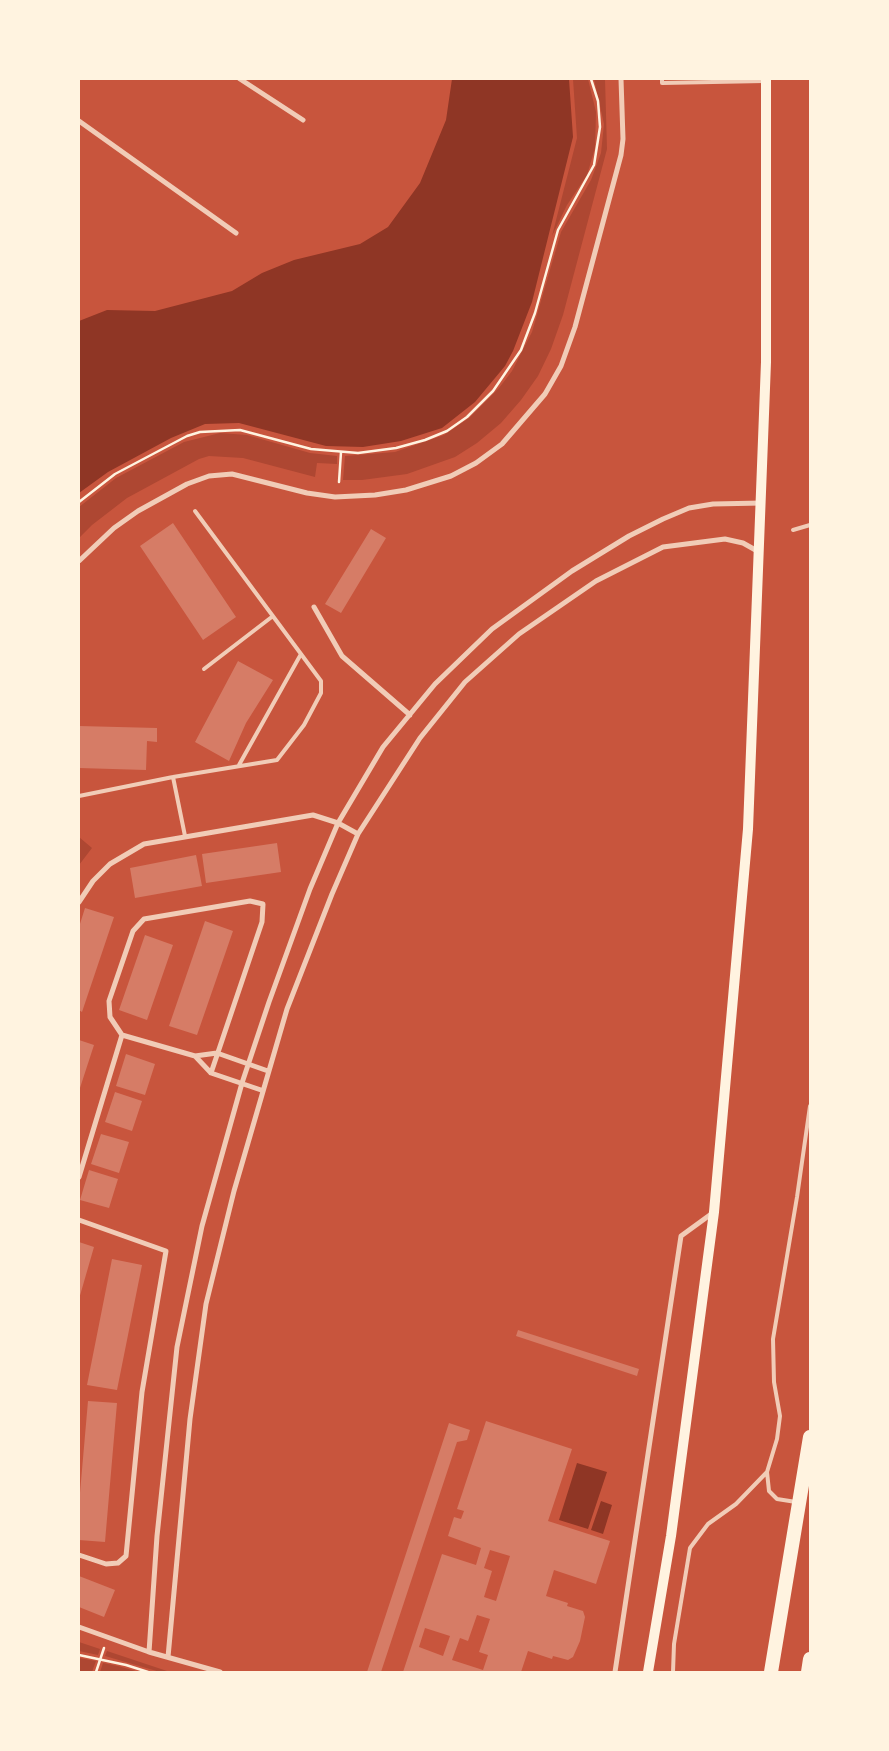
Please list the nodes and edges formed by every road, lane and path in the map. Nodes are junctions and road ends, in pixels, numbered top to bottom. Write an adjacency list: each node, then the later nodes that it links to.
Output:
1 (240, 79): 7 (street)
2 (591, 79): 10 (path)
3 (621, 79): 18 (street)
4 (662, 79): 5 (lane)
5 (702, 80): 6 (lane)
6 (767, 80): 13 (main road)
7 (303, 120)
8 (79, 121): 9 (street)
9 (236, 233)
10 (341, 452): 11 (path); 12 (path)
11 (339, 482)
12 (79, 502)
13 (762, 503): 17 (main road); 23 (street)
14 (195, 511): 20 (lane)
15 (810, 525): 16 (lane)
16 (793, 530)
17 (760, 553): 28 (street); 41 (main road)
18 (79, 561)
19 (314, 607): 23 (street)
20 (273, 616): 21 (lane); 22 (lane)
21 (301, 654): 24 (lane); 24 (lane)
22 (204, 669)
23 (410, 715): 27 (street)
24 (239, 765): 25 (lane)
25 (173, 777): 26 (lane); 29 (lane)
26 (79, 796)
27 (338, 823): 28 (street); 29 (street); 34 (street)
28 (358, 834): 35 (street)
29 (185, 836): 30 (street)
30 (79, 902)
31 (122, 1035): 32 (street); 33 (street); 40 (street)
32 (217, 1053): 33 (street); 34 (street); 36 (street)
33 (195, 1056): 36 (street)
34 (249, 1064): 35 (street); 37 (street)
35 (268, 1070): 38 (street)
36 (211, 1073): 37 (street)
37 (242, 1083): 38 (street); 49 (street)
38 (261, 1090): 51 (street)
39 (810, 1106): 44 (lane)
40 (79, 1177)
41 (714, 1212): 57 (street); 58 (main road)
42 (79, 1220): 46 (street)
43 (810, 1437): 60 (highway)
44 (767, 1472): 45 (lane); 59 (lane)
45 (800, 1502)
46 (79, 1555)
47 (79, 1627): 49 (street)
48 (104, 1648): 52 (path)
49 (149, 1652): 51 (street)
50 (79, 1655): 52 (path)
51 (168, 1657): 56 (street)
52 (101, 1659): 54 (path); 55 (path)
53 (810, 1659): 61 (highway)
54 (96, 1672)
55 (148, 1672)
56 (220, 1672)
57 (615, 1672)
58 (648, 1672)
59 (674, 1672)
60 (771, 1672)
61 (808, 1672)

